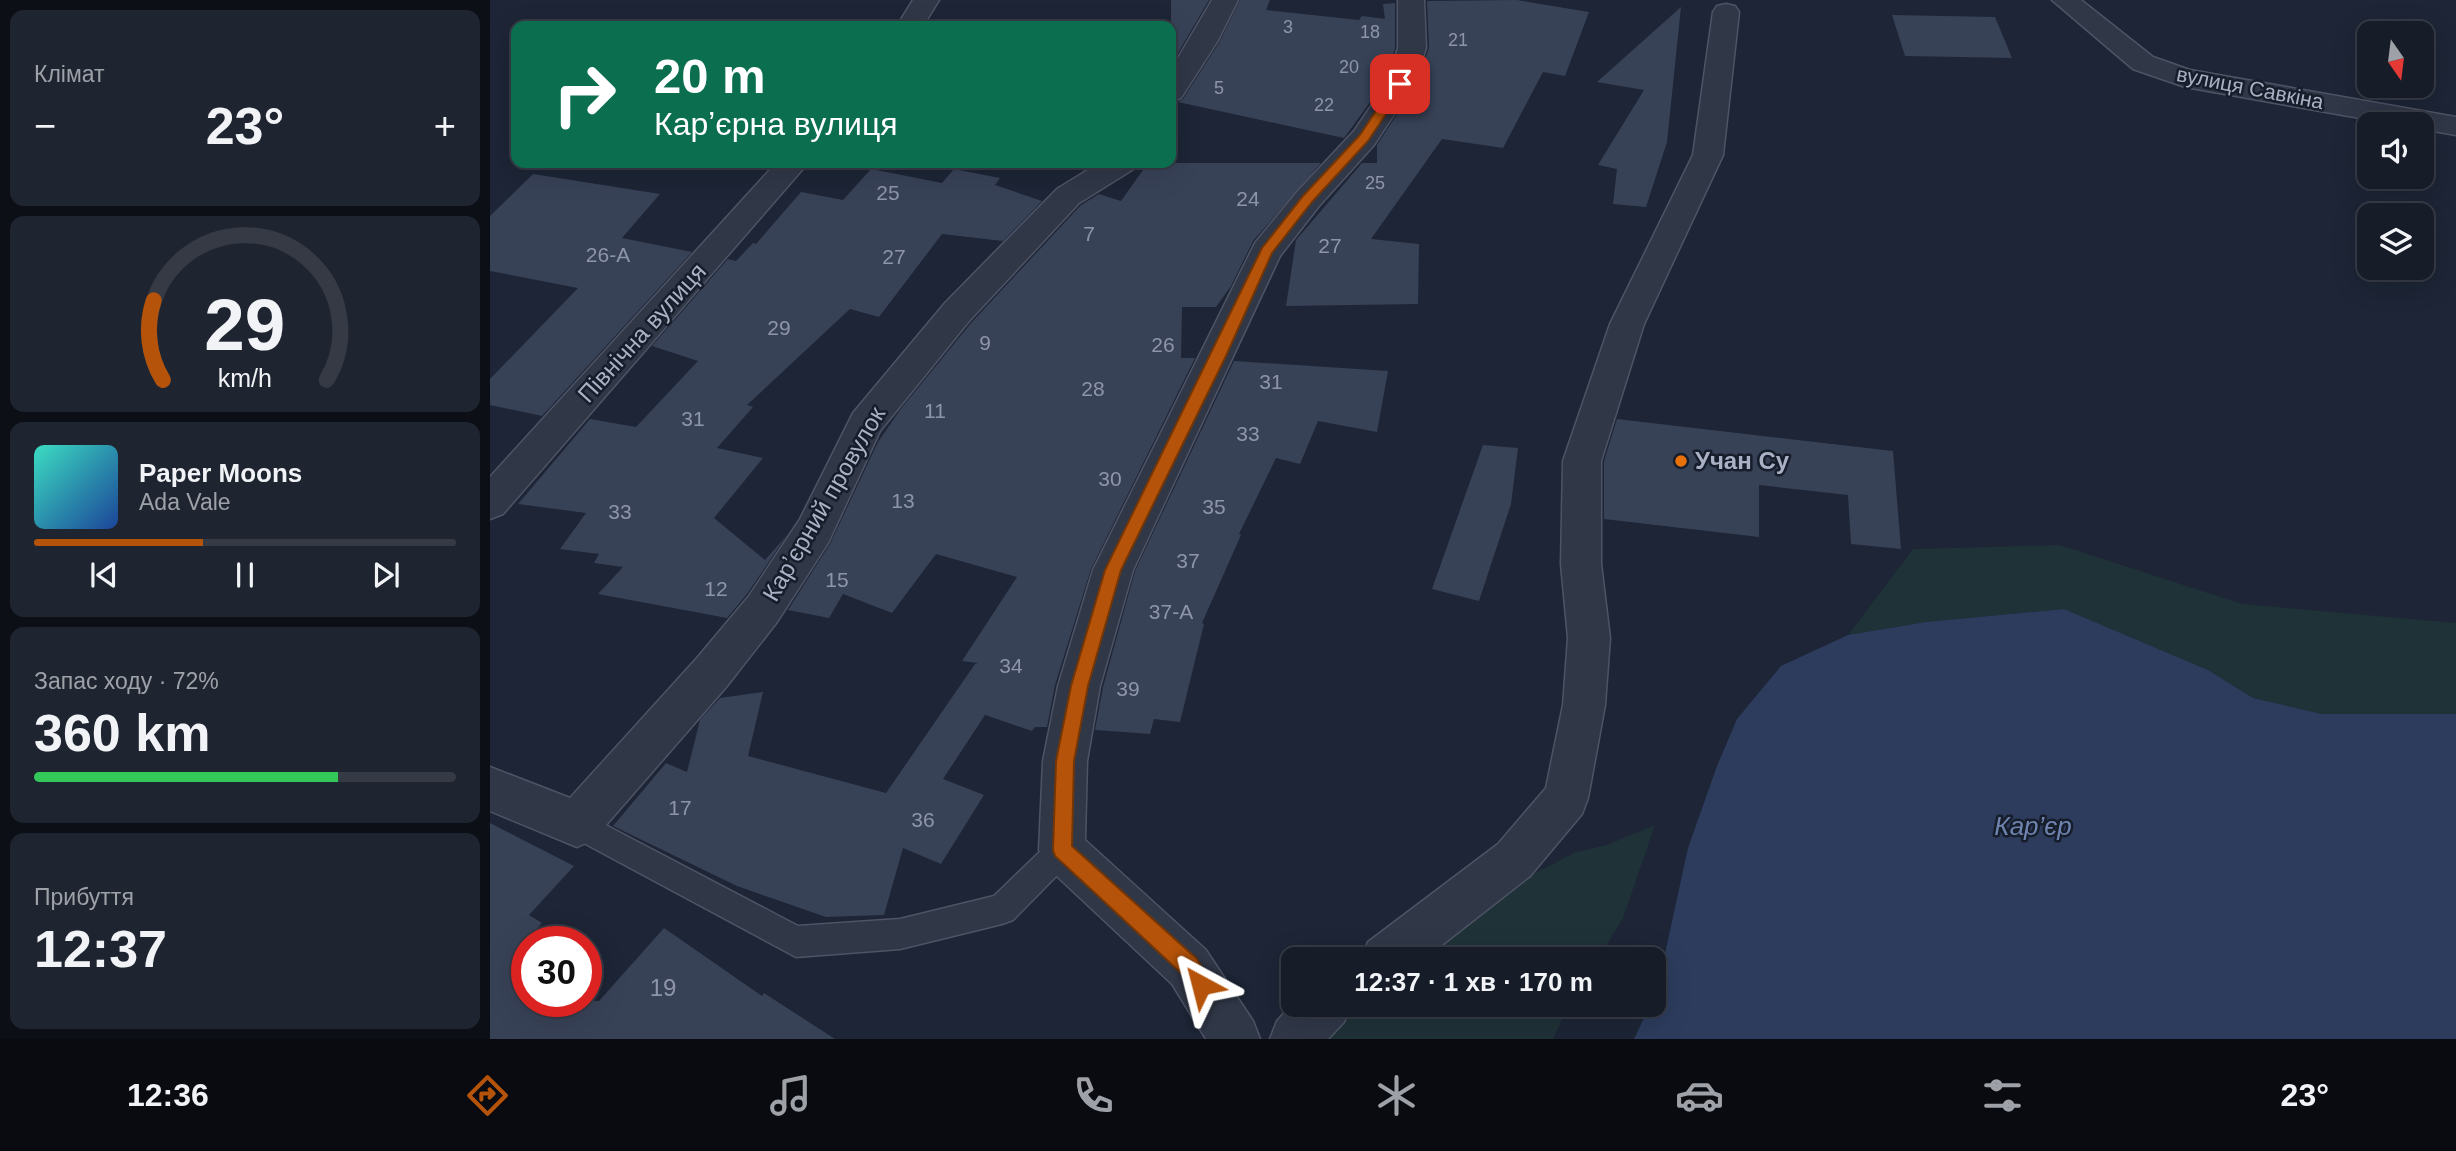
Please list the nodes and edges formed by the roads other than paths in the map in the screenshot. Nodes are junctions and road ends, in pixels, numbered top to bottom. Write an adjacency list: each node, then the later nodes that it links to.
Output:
1 (926, 0): 6 (street)
2 (1225, 0): 7 (street)
3 (1411, 0): 14 (street)
4 (2065, 0): 8 (street, вулиця Савкіна)
5 (1728, 4): 15 (street)
6 (913, 21)
7 (1176, 84)
8 (2456, 126)
9 (789, 168): 11 (street, Північна вулиця)
10 (1114, 168): 13 (street, Карʼєрний провулок)
11 (490, 503)
12 (490, 789): 13 (street)
13 (577, 824): 14 (lane)
14 (1062, 850): 17 (street)
15 (1401, 947)
16 (1314, 1017): 18 (street)
17 (1235, 1039)
18 (1295, 1039)

